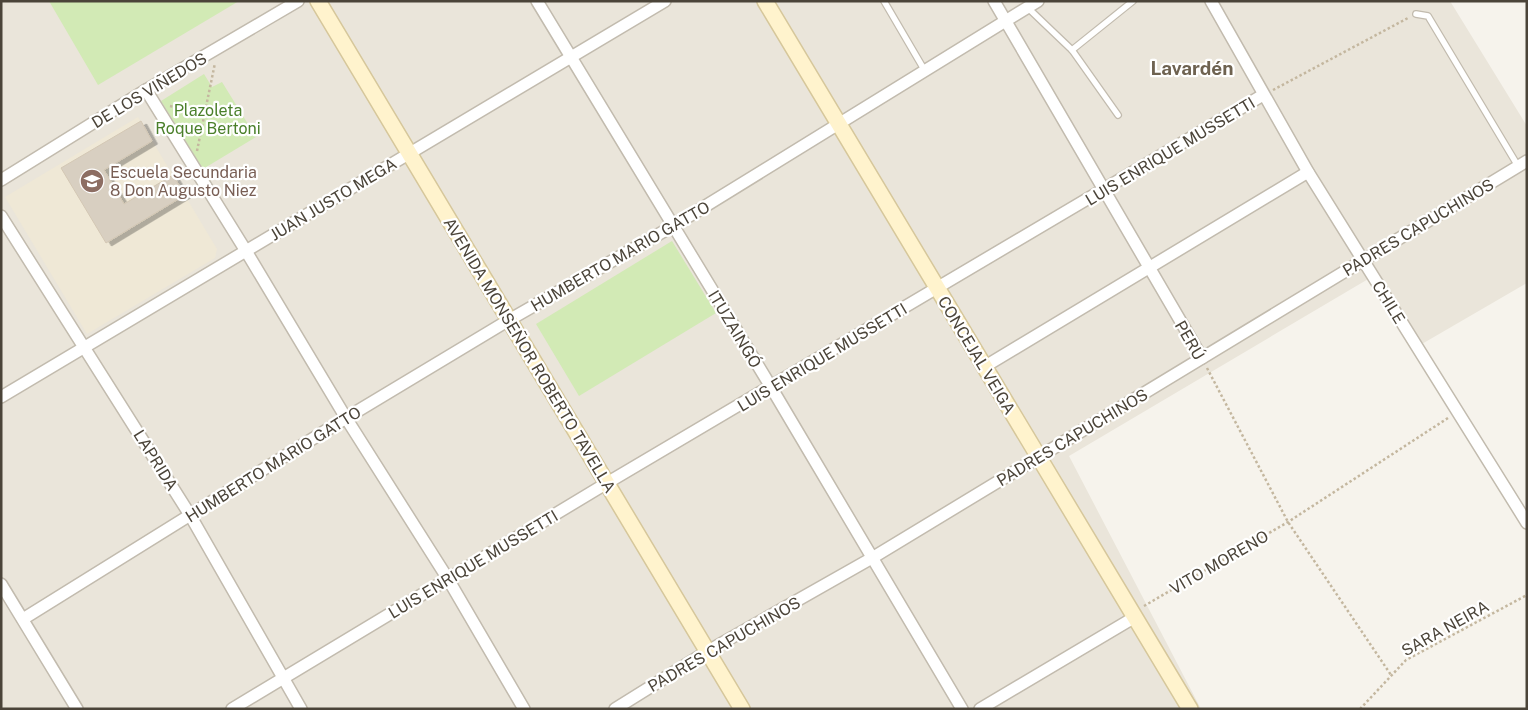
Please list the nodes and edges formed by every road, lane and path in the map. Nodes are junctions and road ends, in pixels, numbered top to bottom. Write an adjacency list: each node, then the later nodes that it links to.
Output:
1 (298, 1): 13 (street, DE LOS VIÑEDOS)
2 (318, 1): 22 (main road, AVENIDA MONSEÑOR ROBERTO TAVELLA)
3 (537, 1): 15 (street, ITUZAINGÓ)
4 (666, 1): 15 (street, JUAN JUSTO MEGA)
5 (765, 1): 21 (main road, CONCEJAL VEIGA)
6 (884, 1): 16 (lane)
7 (994, 1): 12 (street, PERÚ)
8 (1133, 1): 14 (lane)
9 (1211, 1): 17 (street, CHILE)
10 (1033, 4): 12 (street, HUMBERTO MARIO GATTO); 14 (lane)
11 (1416, 14): 17 (path, LUIS ENRIQUE MUSSETTI); 23 (lane)
12 (1006, 21): 16 (street, HUMBERTO MARIO GATTO); 27 (street, PERÚ)
13 (218, 48): 18 (street, DE LOS VIÑEDOS); 19 (path)
14 (1072, 50): 20 (lane)
15 (571, 57): 22 (street, JUAN JUSTO MEGA); 29 (street, ITUZAINGÓ)
16 (926, 71): 21 (street, HUMBERTO MARIO GATTO)
17 (1263, 95): 25 (street, CHILE); 27 (street, LUIS ENRIQUE MUSSETTI)
18 (149, 96): 19 (path); 24 (street); 26 (street, DE LOS VIÑEDOS)
19 (204, 115): 24 (path)
20 (1118, 115)
21 (839, 125): 29 (street, HUMBERTO MARIO GATTO); 33 (main road, CONCEJAL VEIGA)
22 (409, 152): 30 (street, JUAN JUSTO MEGA); 34 (main road, AVENIDA MONSEÑOR ROBERTO TAVELLA)
23 (1522, 164): 31 (street, PADRES CAPUCHINOS)
24 (193, 167): 30 (street)
25 (1308, 172): 31 (street, CHILE); 32 (street)
26 (1, 180)
27 (1103, 191): 32 (street, PERÚ); 33 (street, LUIS ENRIQUE MUSSETTI)
28 (1, 216): 35 (street, LAPRIDA)
29 (673, 226): 34 (street, HUMBERTO MARIO GATTO); 38 (street, ITUZAINGÓ)
30 (246, 251): 35 (street, JUAN JUSTO MEGA); 41 (street)
31 (1363, 261): 36 (street, PADRES CAPUCHINOS); 40 (street, CHILE)
32 (1148, 268): 36 (street, PERÚ); 37 (street)
33 (938, 289): 37 (main road, CONCEJAL VEIGA); 38 (street, LUIS ENRIQUE MUSSETTI)
34 (509, 320): 41 (street, HUMBERTO MARIO GATTO); 43 (main road, AVENIDA MONSEÑOR ROBERTO TAVELLA)
35 (85, 348): 39 (street, JUAN JUSTO MEGA); 44 (street, LAPRIDA)
36 (1202, 358): 42 (street, PADRES CAPUCHINOS); 45 (path, PERÚ)
37 (984, 367): 42 (main road, CONCEJAL VEIGA)
38 (771, 388): 43 (street, LUIS ENRIQUE MUSSETTI); 47 (street, ITUZAINGÓ)
39 (1, 397)
40 (1457, 412): 45 (path, VITO MORENO); 46 (street, CHILE)
41 (346, 418): 44 (street, HUMBERTO MARIO GATTO); 48 (street)
42 (1038, 457): 47 (street, PADRES CAPUCHINOS); 51 (main road, CONCEJAL VEIGA)
43 (607, 483): 48 (street, LUIS ENRIQUE MUSSETTI); 53 (main road, AVENIDA MONSEÑOR ROBERTO TAVELLA)
44 (190, 515): 52 (street, HUMBERTO MARIO GATTO); 55 (street, LAPRIDA)
45 (1288, 522): 51 (path, VITO MORENO); 54 (path, PERÚ)
46 (1527, 523)
47 (872, 558): 53 (street, PADRES CAPUCHINOS); 62 (street, ITUZAINGÓ)
48 (448, 580): 55 (street, LUIS ENRIQUE MUSSETTI); 59 (street)
49 (1, 584): 52 (street)
50 (1527, 595): 54 (path, SARA NEIRA)
51 (1135, 617): 63 (street); 64 (main road, CONCEJAL VEIGA)
52 (23, 619): 56 (street)
53 (708, 651): 60 (street, PADRES CAPUCHINOS); 61 (main road, AVENIDA MONSEÑOR ROBERTO TAVELLA)
54 (1391, 675): 65 (path, SARA NEIRA)
55 (283, 679): 57 (street, LUIS ENRIQUE MUSSETTI); 58 (street, LAPRIDA)
56 (77, 709)
57 (232, 709)
58 (301, 709)
59 (524, 709)
60 (614, 709)
61 (742, 709)
62 (962, 709)
63 (980, 709)
64 (1190, 709)
65 (1360, 709)

